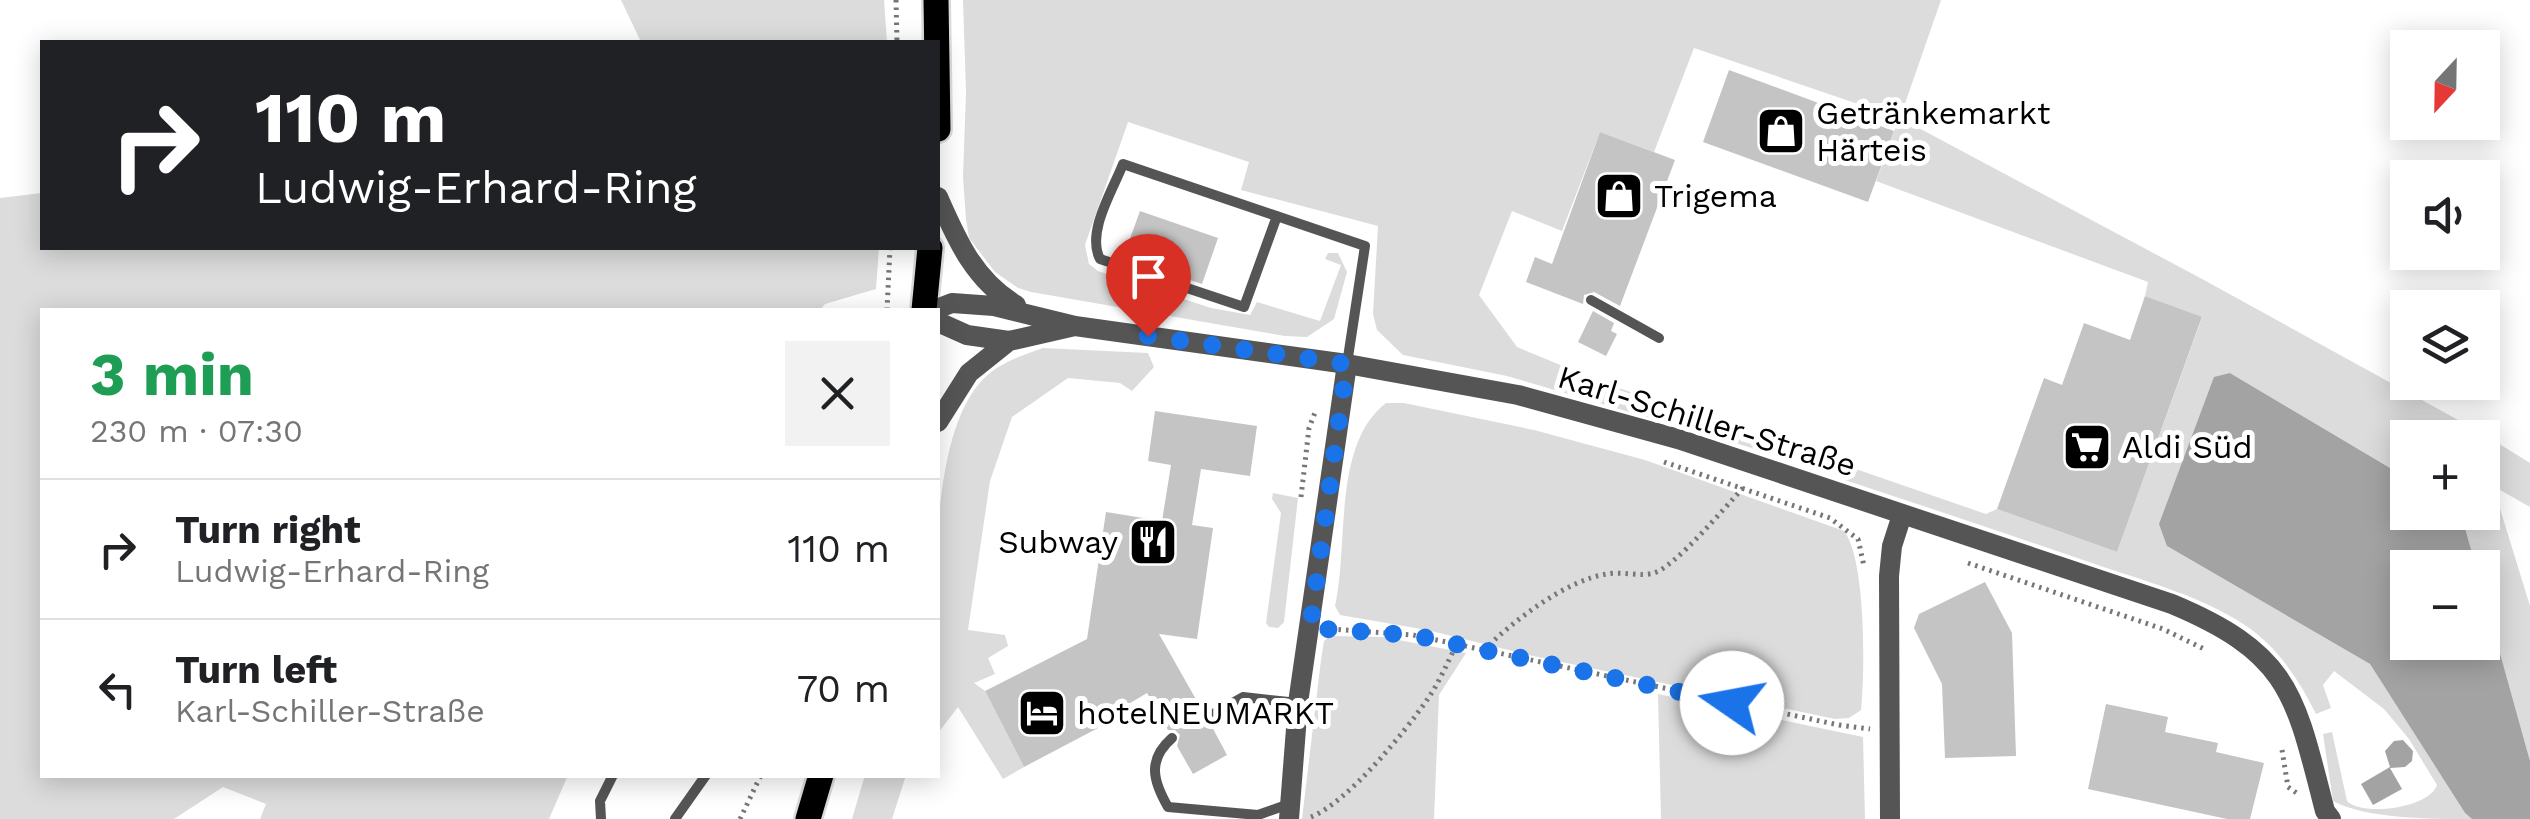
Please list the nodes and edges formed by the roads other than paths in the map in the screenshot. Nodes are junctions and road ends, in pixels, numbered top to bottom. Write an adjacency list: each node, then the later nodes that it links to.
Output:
1 (936, 0): 2 (main road)
2 (937, 40)
3 (940, 201): 9 (street)
4 (1278, 216): 4 (lane); 14 (lane)
5 (930, 250): 7 (main road)
6 (1590, 300): 12 (lane)
7 (924, 308)
8 (939, 308): 9 (street, Karl-Schiller-Straße)
9 (1031, 314): 11 (street, Karl-Schiller-Straße)
10 (940, 323): 13 (street)
11 (1075, 326): 13 (street); 14 (street, Karl-Schiller-Straße)
12 (1658, 338)
13 (1008, 340): 15 (street)
14 (1347, 364): 16 (street, Karl-Schiller-Straße); 17 (street)
15 (940, 419)
16 (1902, 514): 24 (street, Karl-Schiller-Straße); 28 (street)
17 (1298, 703): 18 (lane); 23 (street)
18 (1206, 718)
19 (1172, 738): 23 (lane)
20 (612, 778): 25 (lane)
21 (704, 778): 26 (lane)
22 (819, 778): 27 (main road)
23 (1293, 814)
24 (2328, 815)
25 (601, 819)
26 (675, 819)
27 (808, 819)
28 (1890, 819)

